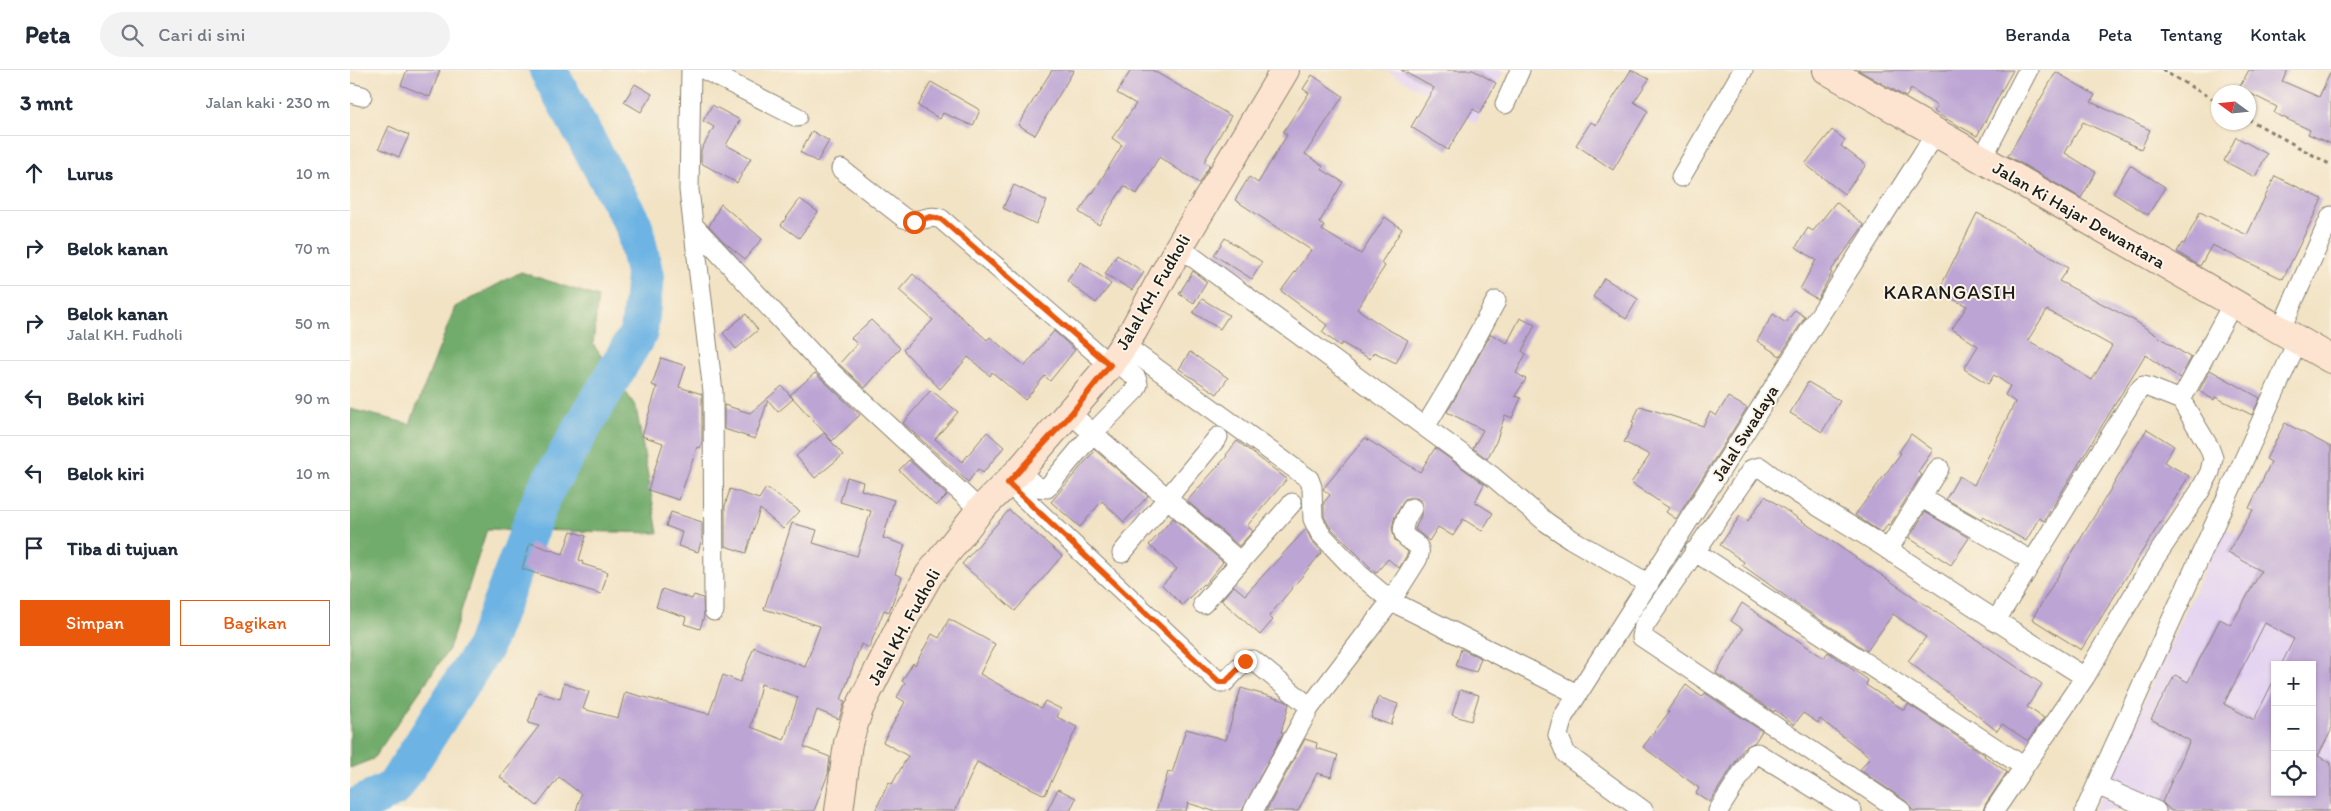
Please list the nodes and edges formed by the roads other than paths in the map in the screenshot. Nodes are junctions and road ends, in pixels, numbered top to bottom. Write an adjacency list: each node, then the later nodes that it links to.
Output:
1 (691, 70): 15 (street)
2 (705, 70): 9 (street)
3 (1285, 70): 16 (main road, Jalal KH. Fudholi)
4 (1520, 70): 8 (street)
5 (1743, 70): 13 (street)
6 (1827, 70): 10 (main road, Jalan Ki Hajar Dewantara)
7 (2028, 70): 11 (street)
8 (1505, 104)
9 (797, 117)
10 (1936, 133): 11 (main road, Jalan Ki Hajar Dewantara); 39 (street, Jalal Swadaya)
11 (1982, 159): 18 (main road, Jalan Ki Hajar Dewantara)
12 (841, 169): 20 (street)
13 (1681, 178)
14 (2331, 216): 19 (street)
15 (693, 225): 33 (street); 42 (street)
16 (1179, 247): 20 (main road, Jalal KH. Fudholi); 24 (street)
17 (1496, 301): 24 (street)
18 (2233, 303): 19 (main road, Jalan Ki Hajar Dewantara); 22 (street)
19 (2289, 335): 21 (main road, Jalan Ki Hajar Dewantara); 48 (street)
20 (1116, 356): 23 (main road, Jalal KH. Fudholi); 25 (street); 40 (street)
21 (2331, 359)
22 (2181, 400): 37 (street); 44 (street)
23 (1071, 414): 25 (street); 28 (main road, Jalal KH. Fudholi)
24 (1425, 427): 39 (street)
25 (1093, 433): 28 (street); 29 (street)
26 (1218, 437): 29 (street)
27 (1939, 468): 30 (street)
28 (1014, 477): 33 (main road, Jalal KH. Fudholi); 46 (street)
29 (1166, 498): 36 (street); 38 (street)
30 (1922, 498): 34 (street); 37 (street)
31 (1292, 503): 38 (street)
32 (1412, 508): 40 (street)
33 (980, 510): 49 (main road, Jalal KH. Fudholi)
34 (1888, 550): 35 (street); 43 (street)
35 (1694, 551): 47 (street); 54 (street)
36 (1122, 553)
37 (2032, 561): 43 (street)
38 (1240, 562): 41 (street)
39 (1649, 584): 45 (street, Jalal Swadaya)
40 (1391, 601): 45 (street); 46 (street)
41 (1203, 604)
42 (714, 610)
43 (1995, 622): 44 (street)
44 (2085, 677): 47 (street)
45 (1577, 694): 51 (street, Jalal Swadaya)
46 (1310, 707): 50 (street)
47 (2023, 766): 55 (street)
48 (2097, 785): 56 (street); 57 (street)
49 (838, 811)
50 (1253, 811)
51 (1644, 811)
52 (1718, 811): 53 (street)
53 (1852, 811)
54 (1901, 811)
55 (1994, 811)
56 (2085, 811)
57 (2156, 811)

